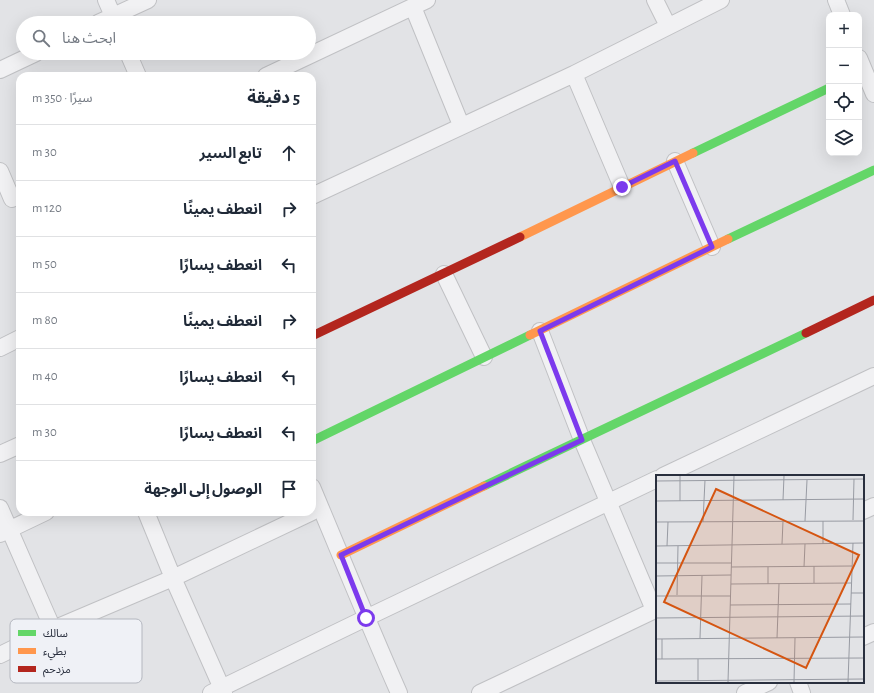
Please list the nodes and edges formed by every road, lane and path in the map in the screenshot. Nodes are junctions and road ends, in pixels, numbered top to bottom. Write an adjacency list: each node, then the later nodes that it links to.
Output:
1 (106, 0): 9 (street)
2 (148, 0): 10 (street)
3 (427, 0): 7 (street)
4 (655, 0): 11 (street)
5 (721, 0): 11 (street)
6 (836, 0): 8 (street)
7 (412, 7): 12 (street); 23 (street)
8 (841, 12)
9 (108, 16)
10 (118, 16)
11 (668, 26): 20 (street)
12 (316, 52)
13 (21, 60): 17 (street)
14 (131, 60): 18 (street)
15 (300, 60): 19 (street)
16 (862, 69): 22 (street)
17 (0, 70)
18 (136, 72)
19 (274, 72)
20 (574, 74): 23 (street); 27 (street)
21 (826, 89): 24 (street)
22 (874, 94)
23 (461, 125): 28 (street)
24 (675, 161): 27 (street); 30 (street)
25 (874, 170): 30 (street)
26 (0, 171): 29 (street)
27 (622, 187): 31 (street)
28 (316, 194)
29 (11, 199)
30 (712, 247): 33 (street)
31 (444, 274): 34 (street); 37 (street)
32 (874, 300): 40 (street)
33 (540, 331): 37 (street); 40 (street)
34 (316, 334)
35 (16, 340): 36 (street)
36 (0, 348)
37 (484, 357): 39 (street)
38 (874, 376): 43 (street)
39 (316, 439)
40 (582, 440): 45 (street); 54 (street)
41 (16, 447): 42 (street)
42 (0, 454)
43 (665, 475)
44 (656, 479): 45 (street)
45 (608, 502): 56 (street); 57 (street)
46 (874, 506): 48 (street)
47 (0, 508): 53 (street)
48 (864, 511)
49 (316, 513): 54 (street)
50 (38, 516): 53 (street)
51 (148, 516): 55 (street)
52 (304, 516): 55 (street)
53 (5, 532): 58 (street)
54 (341, 555): 57 (street)
55 (173, 578): 59 (street); 66 (street)
56 (655, 609): 68 (street)
57 (366, 618): 66 (street); 67 (street)
58 (48, 619)
59 (75, 619)
60 (874, 632): 61 (street)
61 (864, 637)
62 (10, 650): 63 (street)
63 (0, 655)
64 (767, 683): 69 (street)
65 (798, 683): 70 (street)
66 (219, 691)
67 (399, 693)
68 (480, 693)
69 (746, 693)
70 (802, 693)

